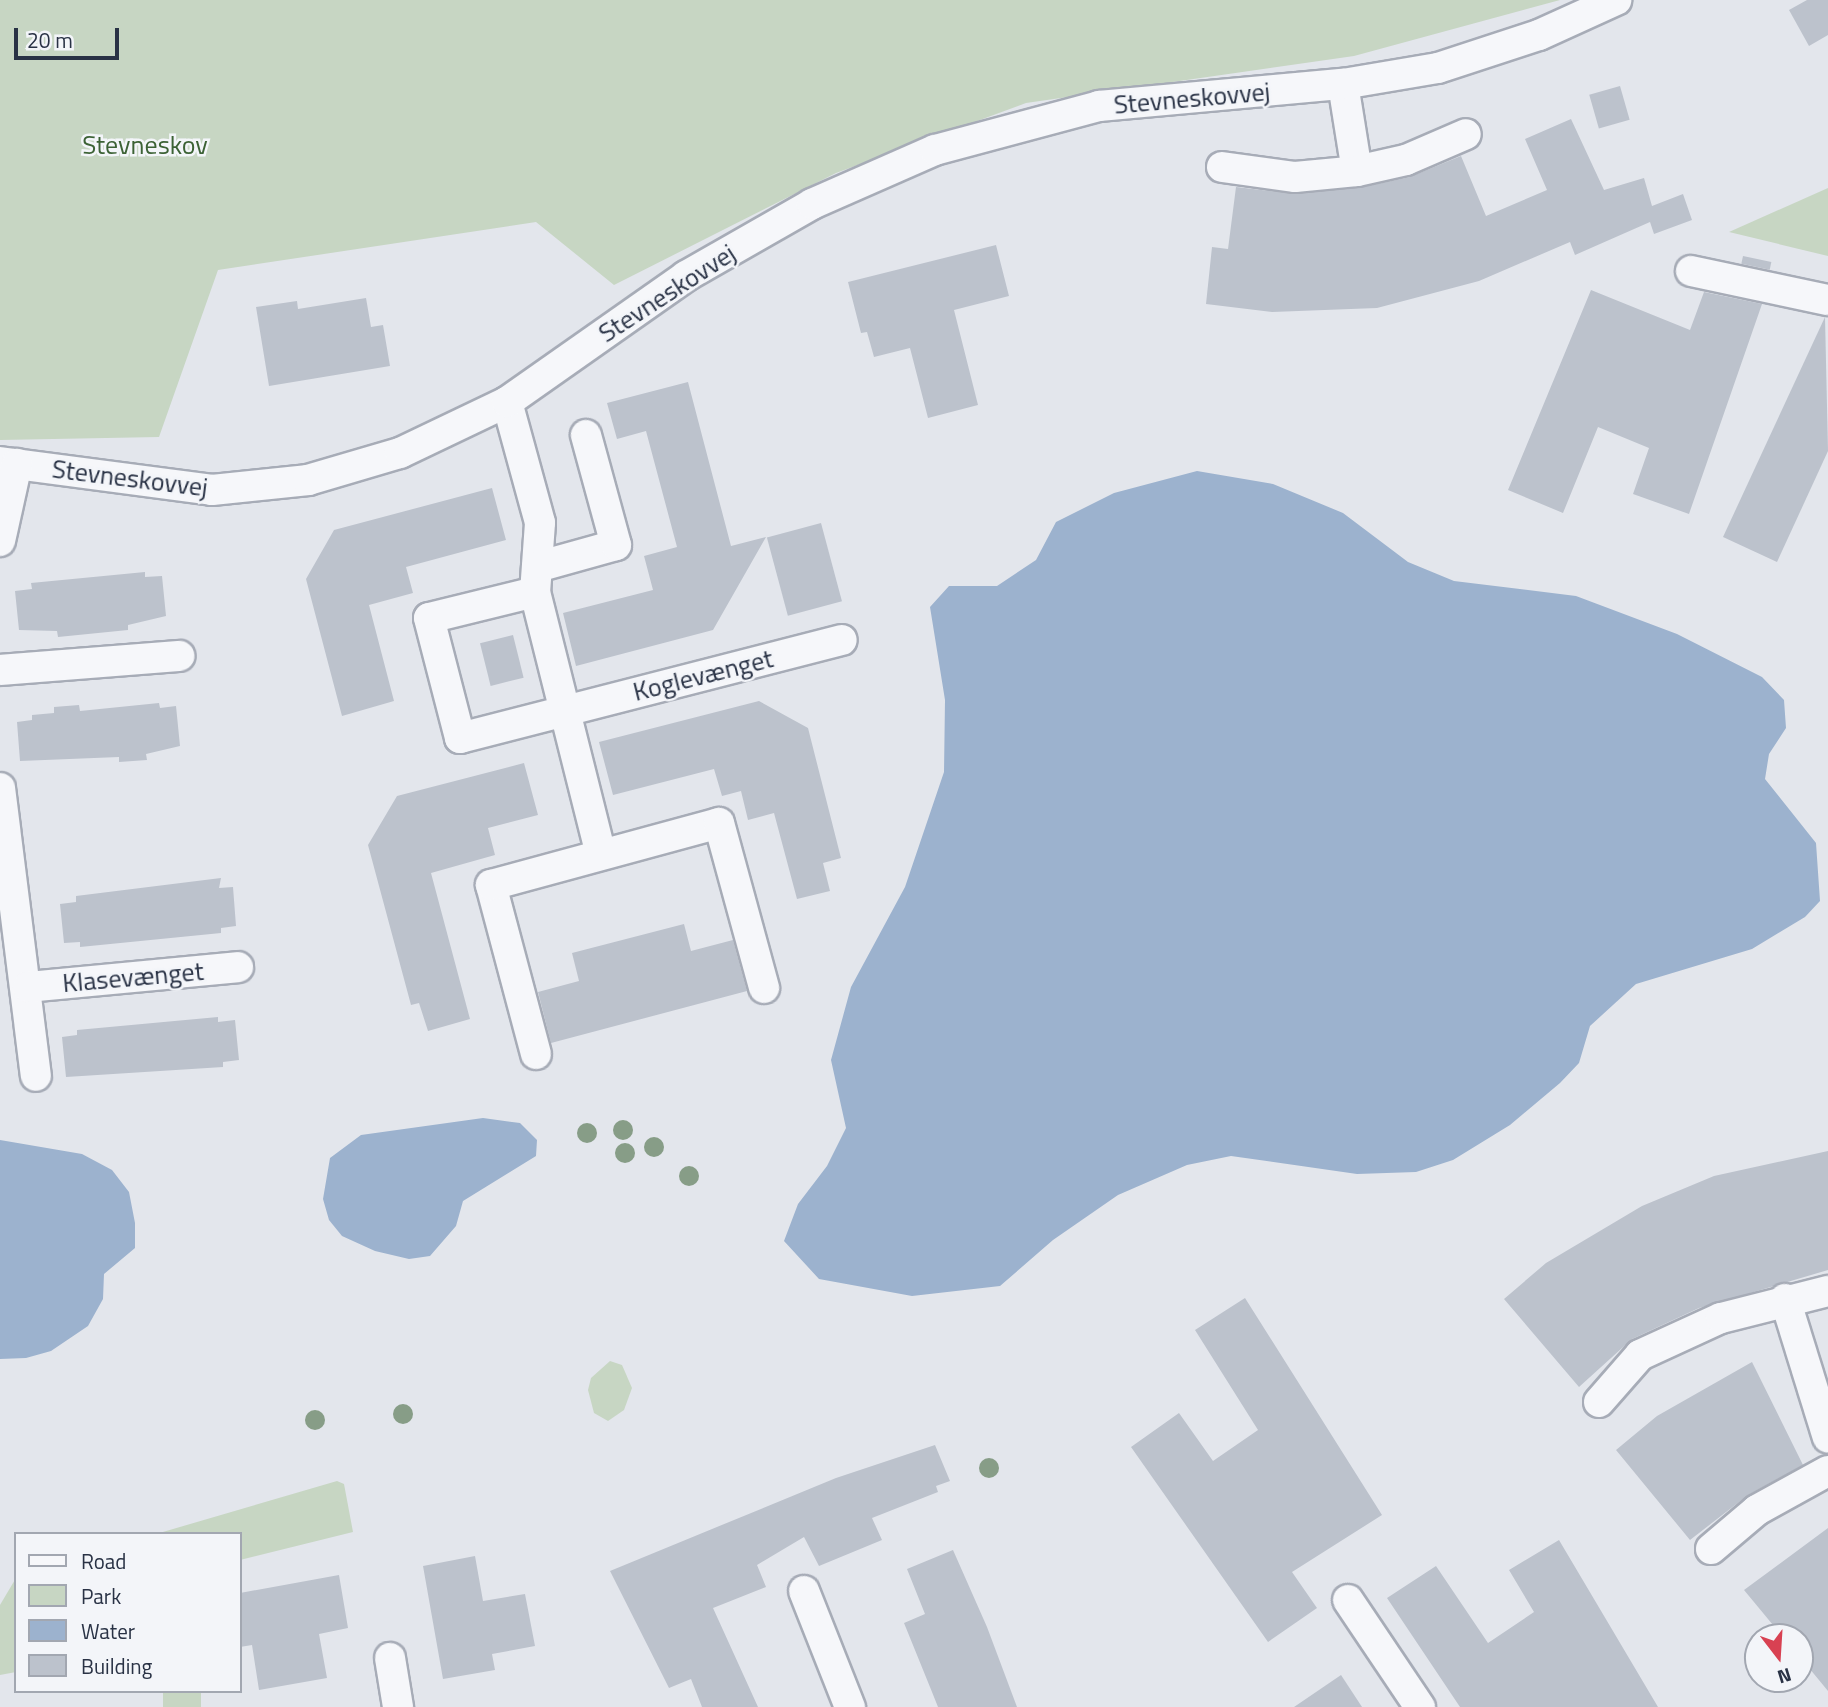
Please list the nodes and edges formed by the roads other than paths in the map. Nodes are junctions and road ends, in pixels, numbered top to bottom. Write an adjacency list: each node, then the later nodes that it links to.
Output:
1 (1616, 0): 2 (street, Stevneskovvej)
2 (1343, 84): 5 (street); 8 (street, Stevneskovvej)
3 (1466, 134): 5 (street)
4 (1222, 167): 5 (street)
5 (1357, 171)
6 (1691, 271): 7 (street)
7 (1828, 300)
8 (507, 402): 10 (street, Stevneskovvej); 12 (street)
9 (586, 436): 12 (street, Koglevænget)
10 (9, 463): 11 (street)
11 (0, 541)
12 (536, 580): 16 (street); 16 (street, Koglevænget)
13 (842, 640): 16 (street, Koglevænget)
14 (179, 656): 15 (street)
15 (0, 670)
16 (565, 711): 18 (street)
17 (0, 788): 20 (street, Klasevænget)
18 (601, 855): 21 (street); 22 (street)
19 (238, 967): 20 (street, Klasevænget)
20 (28, 987): 23 (street, Klasevænget)
21 (764, 988)
22 (536, 1054)
23 (36, 1076)
24 (1828, 1291): 25 (street)
25 (1786, 1299): 26 (street); 27 (street)
26 (1599, 1402)
27 (1828, 1438)
28 (1828, 1471): 29 (street)
29 (1711, 1549)
30 (804, 1591): 34 (street)
31 (1348, 1600): 35 (street)
32 (390, 1658): 33 (street)
33 (398, 1707)
34 (850, 1707)
35 (1420, 1707)

